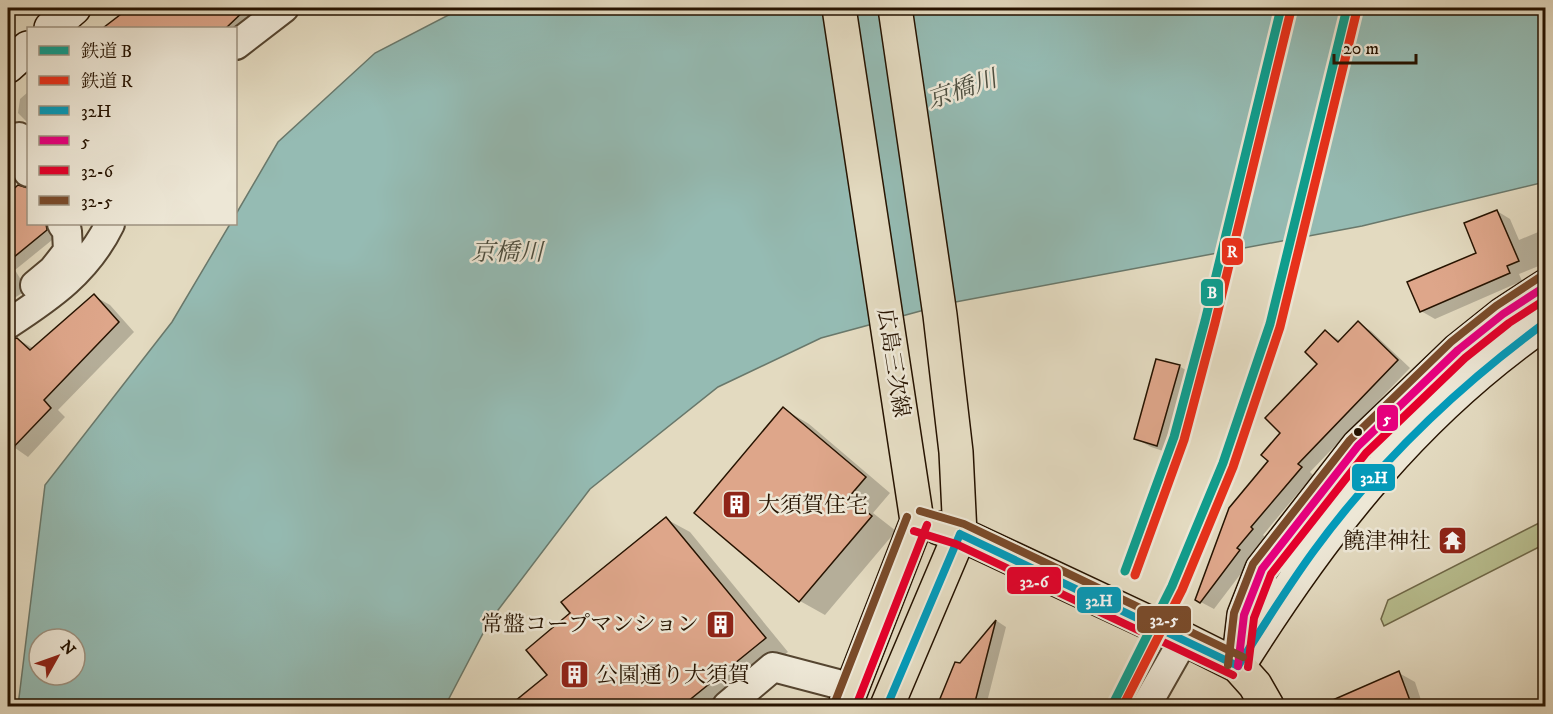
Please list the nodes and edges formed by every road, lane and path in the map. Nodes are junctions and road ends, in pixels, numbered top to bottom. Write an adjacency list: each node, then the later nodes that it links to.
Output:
1 (74, 8): 5 (street)
2 (284, 8): 6 (street)
3 (839, 8): 17 (main road, 広島三次線)
4 (895, 8): 18 (main road)
5 (52, 27)
6 (237, 44)
7 (27, 49): 8 (street)
8 (8, 66)
9 (18, 135): 10 (street)
10 (27, 168)
11 (63, 225): 14 (street)
12 (101, 228): 16 (street)
13 (1545, 286): 20 (street)
14 (8, 304)
15 (1545, 322): 20 (street)
16 (8, 324)
17 (917, 521): 18 (main road); 21 (main road, 広島三次線)
18 (960, 534): 19 (main road); 23 (main road)
19 (1184, 639): 20 (main road); 24 (street)
20 (1238, 666): 25 (main road)
21 (849, 697): 22 (street)
22 (727, 706)
23 (887, 706)
24 (1146, 706)
25 (1267, 706)

